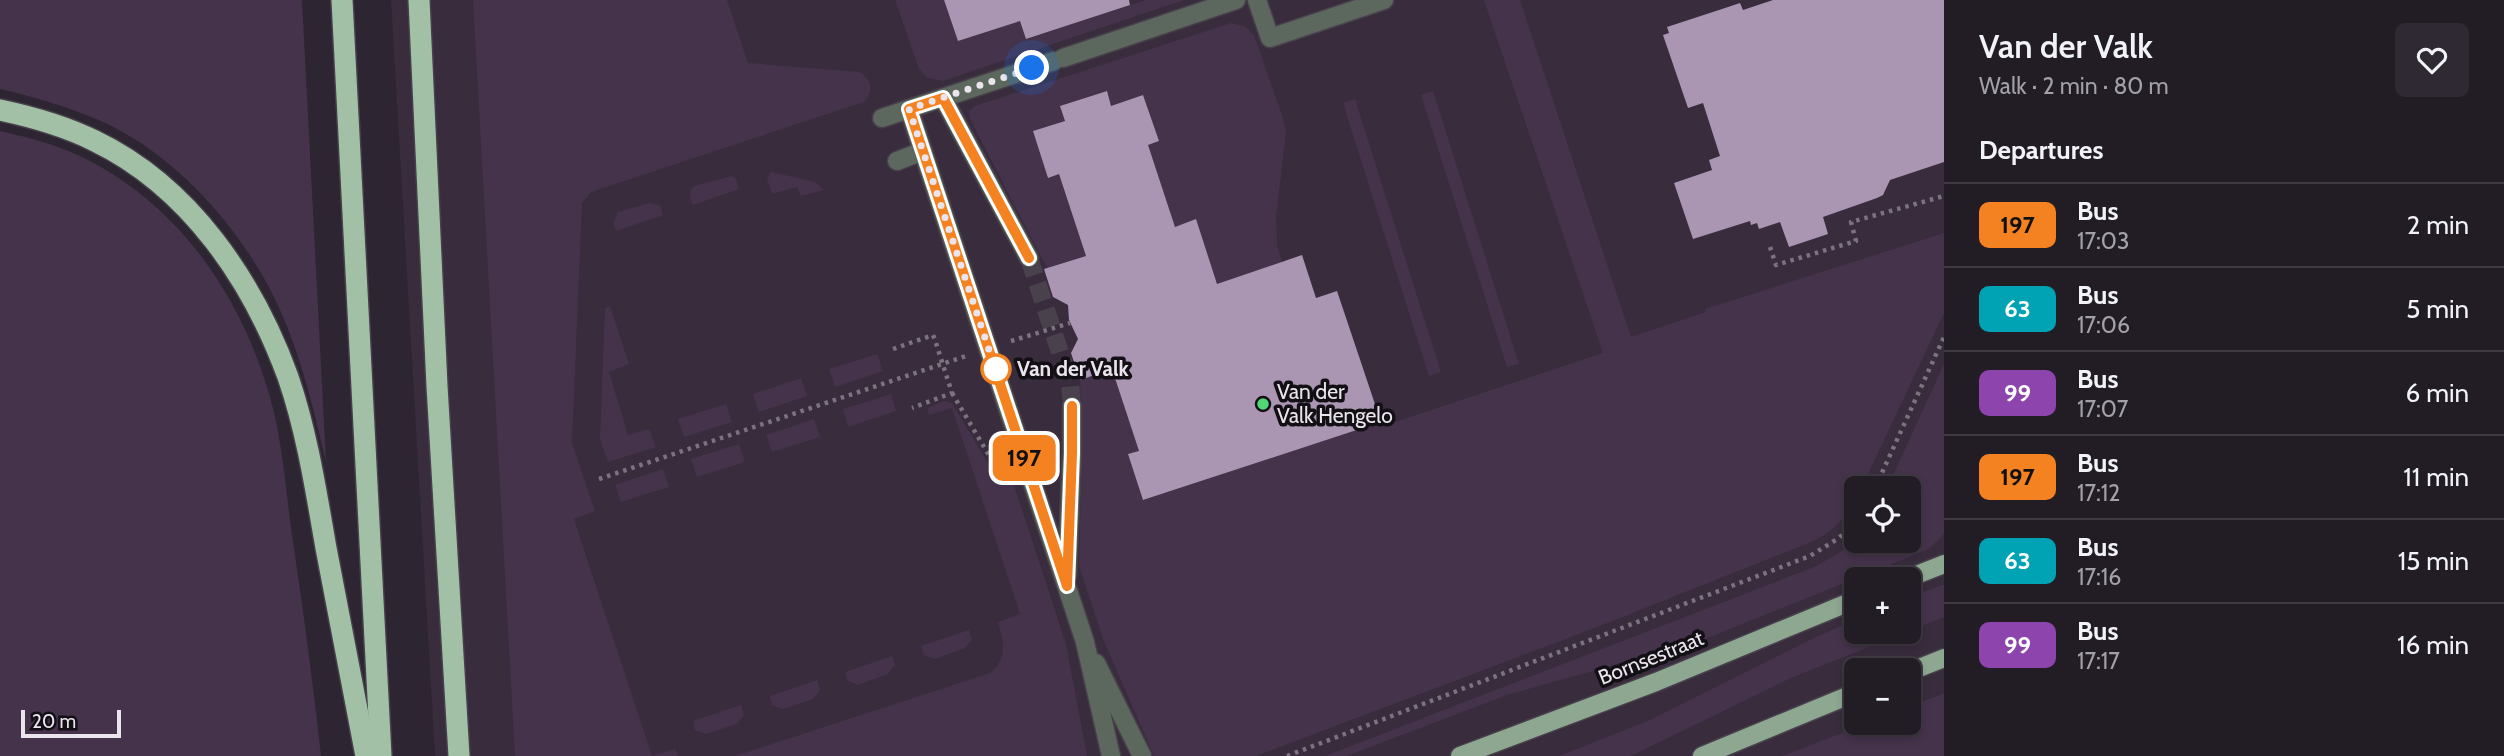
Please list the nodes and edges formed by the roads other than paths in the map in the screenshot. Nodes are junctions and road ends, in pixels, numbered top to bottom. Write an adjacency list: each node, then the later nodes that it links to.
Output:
1 (342, 0): 23 (highway)
2 (419, 0): 24 (highway)
3 (1236, 0): 6 (lane)
4 (1257, 0): 5 (lane)
5 (1384, 0)
6 (943, 98): 7 (lane); 12 (lane)
7 (909, 109): 9 (lane); 10 (lane)
8 (0, 110): 22 (highway)
9 (882, 118)
10 (923, 151): 11 (lane); 16 (lane)
11 (897, 161)
12 (1029, 258)
13 (1072, 406): 16 (lane)
14 (1944, 564): 15 (main road)
15 (1921, 573)
16 (1067, 586): 18 (lane)
17 (1844, 604): 27 (main road, Bornsestraat)
18 (1085, 642): 25 (lane); 26 (lane)
19 (1944, 658): 20 (main road)
20 (1921, 667)
21 (1844, 697): 28 (main road)
22 (366, 756)
23 (381, 756)
24 (459, 756)
25 (1111, 756)
26 (1142, 756)
27 (1460, 756)
28 (1702, 756)

